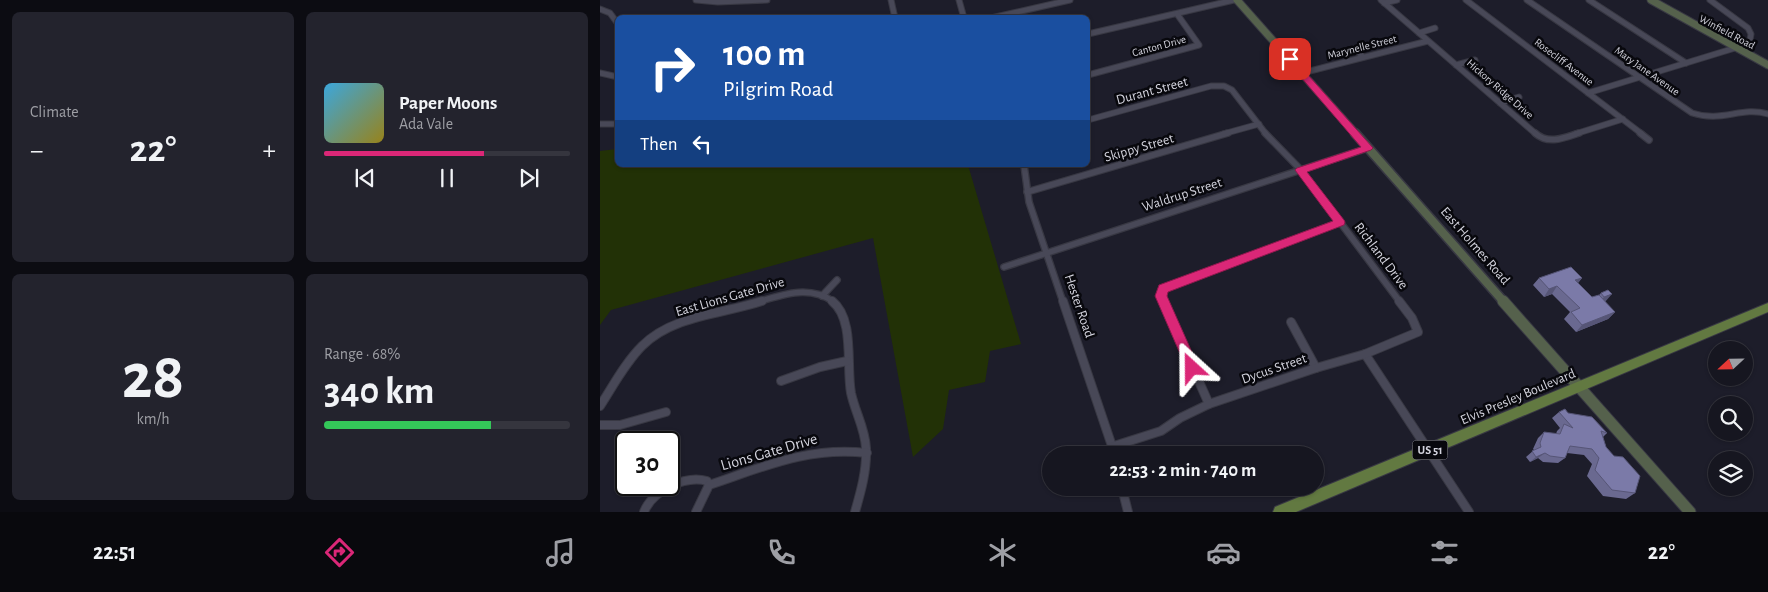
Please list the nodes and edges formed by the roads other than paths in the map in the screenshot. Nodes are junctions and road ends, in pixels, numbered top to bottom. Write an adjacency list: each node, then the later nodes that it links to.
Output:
1 (696, 0): 14 (street)
2 (767, 0): 14 (street)
3 (892, 0): 18 (street)
4 (958, 0): 19 (street)
5 (1070, 0): 20 (street)
6 (1234, 0): 17 (street)
7 (1237, 0): 34 (main road, East Holmes Road)
8 (1397, 0): 15 (street)
9 (1466, 0): 39 (street, Rosecliff Avenue)
10 (1527, 0): 37 (street, Mary Jane Avenue)
11 (1589, 0): 30 (street)
12 (1651, 0): 26 (main road, Winfield Road)
13 (1710, 0): 26 (street)
14 (731, 1)
15 (1383, 1): 23 (street, Hickory Ridge Drive)
16 (600, 9): 21 (street)
17 (1177, 14): 24 (street); 35 (street, Canton Drive)
18 (894, 15)
19 (963, 15)
20 (1004, 15)
21 (615, 20)
22 (1435, 28): 23 (street)
23 (1419, 32): 25 (street, Hickory Ridge Drive)
24 (1090, 34)
25 (1428, 41): 28 (street, Marynelle Street); 31 (street, Hickory Ridge Drive)
26 (1735, 48): 30 (street); 32 (main road, Winfield Road)
27 (1355, 49): 28 (street)
28 (1363, 57): 34 (street, Marynelle Street)
29 (1475, 60): 31 (street)
30 (1686, 63): 37 (street)
31 (1456, 65): 41 (street, Hickory Ridge Drive)
32 (1768, 65)
33 (600, 73): 36 (street)
34 (1302, 73): 49 (main road, East Holmes Road)
35 (1090, 74)
36 (615, 76)
37 (1638, 77): 39 (street); 42 (street, Mary Jane Avenue)
38 (1224, 86): 43 (street, Durant Street); 47 (street, Richland Drive)
39 (1588, 92): 44 (street, Rosecliff Avenue)
40 (1519, 97): 41 (street)
41 (1500, 103): 44 (street, Hickory Ridge Drive)
42 (1768, 114)
43 (1090, 119)
44 (1623, 119): 48 (street, Rosecliff Avenue)
45 (600, 124): 46 (street)
46 (615, 124)
47 (1258, 124): 51 (street, Richland Drive); 52 (street, Skippy Street)
48 (1649, 140)
49 (1368, 148): 51 (street, Waldrup Street); 65 (main road, East Holmes Road)
50 (1024, 167): 52 (street, Hester Road)
51 (1300, 170): 53 (street, Richland Drive); 54 (street, Waldrup Street)
52 (1027, 192): 54 (street, Hester Road)
53 (1340, 222): 60 (street, Richland Drive); 66 (street)
54 (1046, 252): 55 (street, Waldrup Street); 70 (street, Hester Road)
55 (1004, 267)
56 (837, 280): 57 (street)
57 (822, 296): 62 (street); 67 (street, East Lions Gate Drive)
58 (1768, 308): 65 (main road, Elvis Presley Boulevard / US 51)
59 (1291, 322): 63 (street)
60 (1418, 332): 61 (street, Dycus Street)
61 (1366, 354): 63 (street, Dycus Street); 71 (street)
62 (848, 361): 64 (street); 72 (street)
63 (1316, 368): 66 (street, Dycus Street)
64 (781, 381)
65 (1580, 387): 71 (main road, Elvis Presley Boulevard / US 51); 81 (main road, East Holmes Road)
66 (1208, 404): 70 (street, Dycus Street)
67 (600, 406)
68 (666, 412): 69 (street)
69 (600, 425)
70 (1114, 446)
71 (1428, 451): 79 (main road, Elvis Presley Boulevard / US 51); 80 (street)
72 (867, 453): 73 (street, Lions Gate Drive); 77 (street)
73 (709, 485): 75 (street, Lions Gate Drive); 76 (street, Lions Gate Drive)
74 (1124, 496): 78 (street)
75 (644, 512)
76 (696, 512)
77 (855, 512)
78 (1128, 512)
79 (1280, 512)
80 (1469, 512)
81 (1690, 512)

